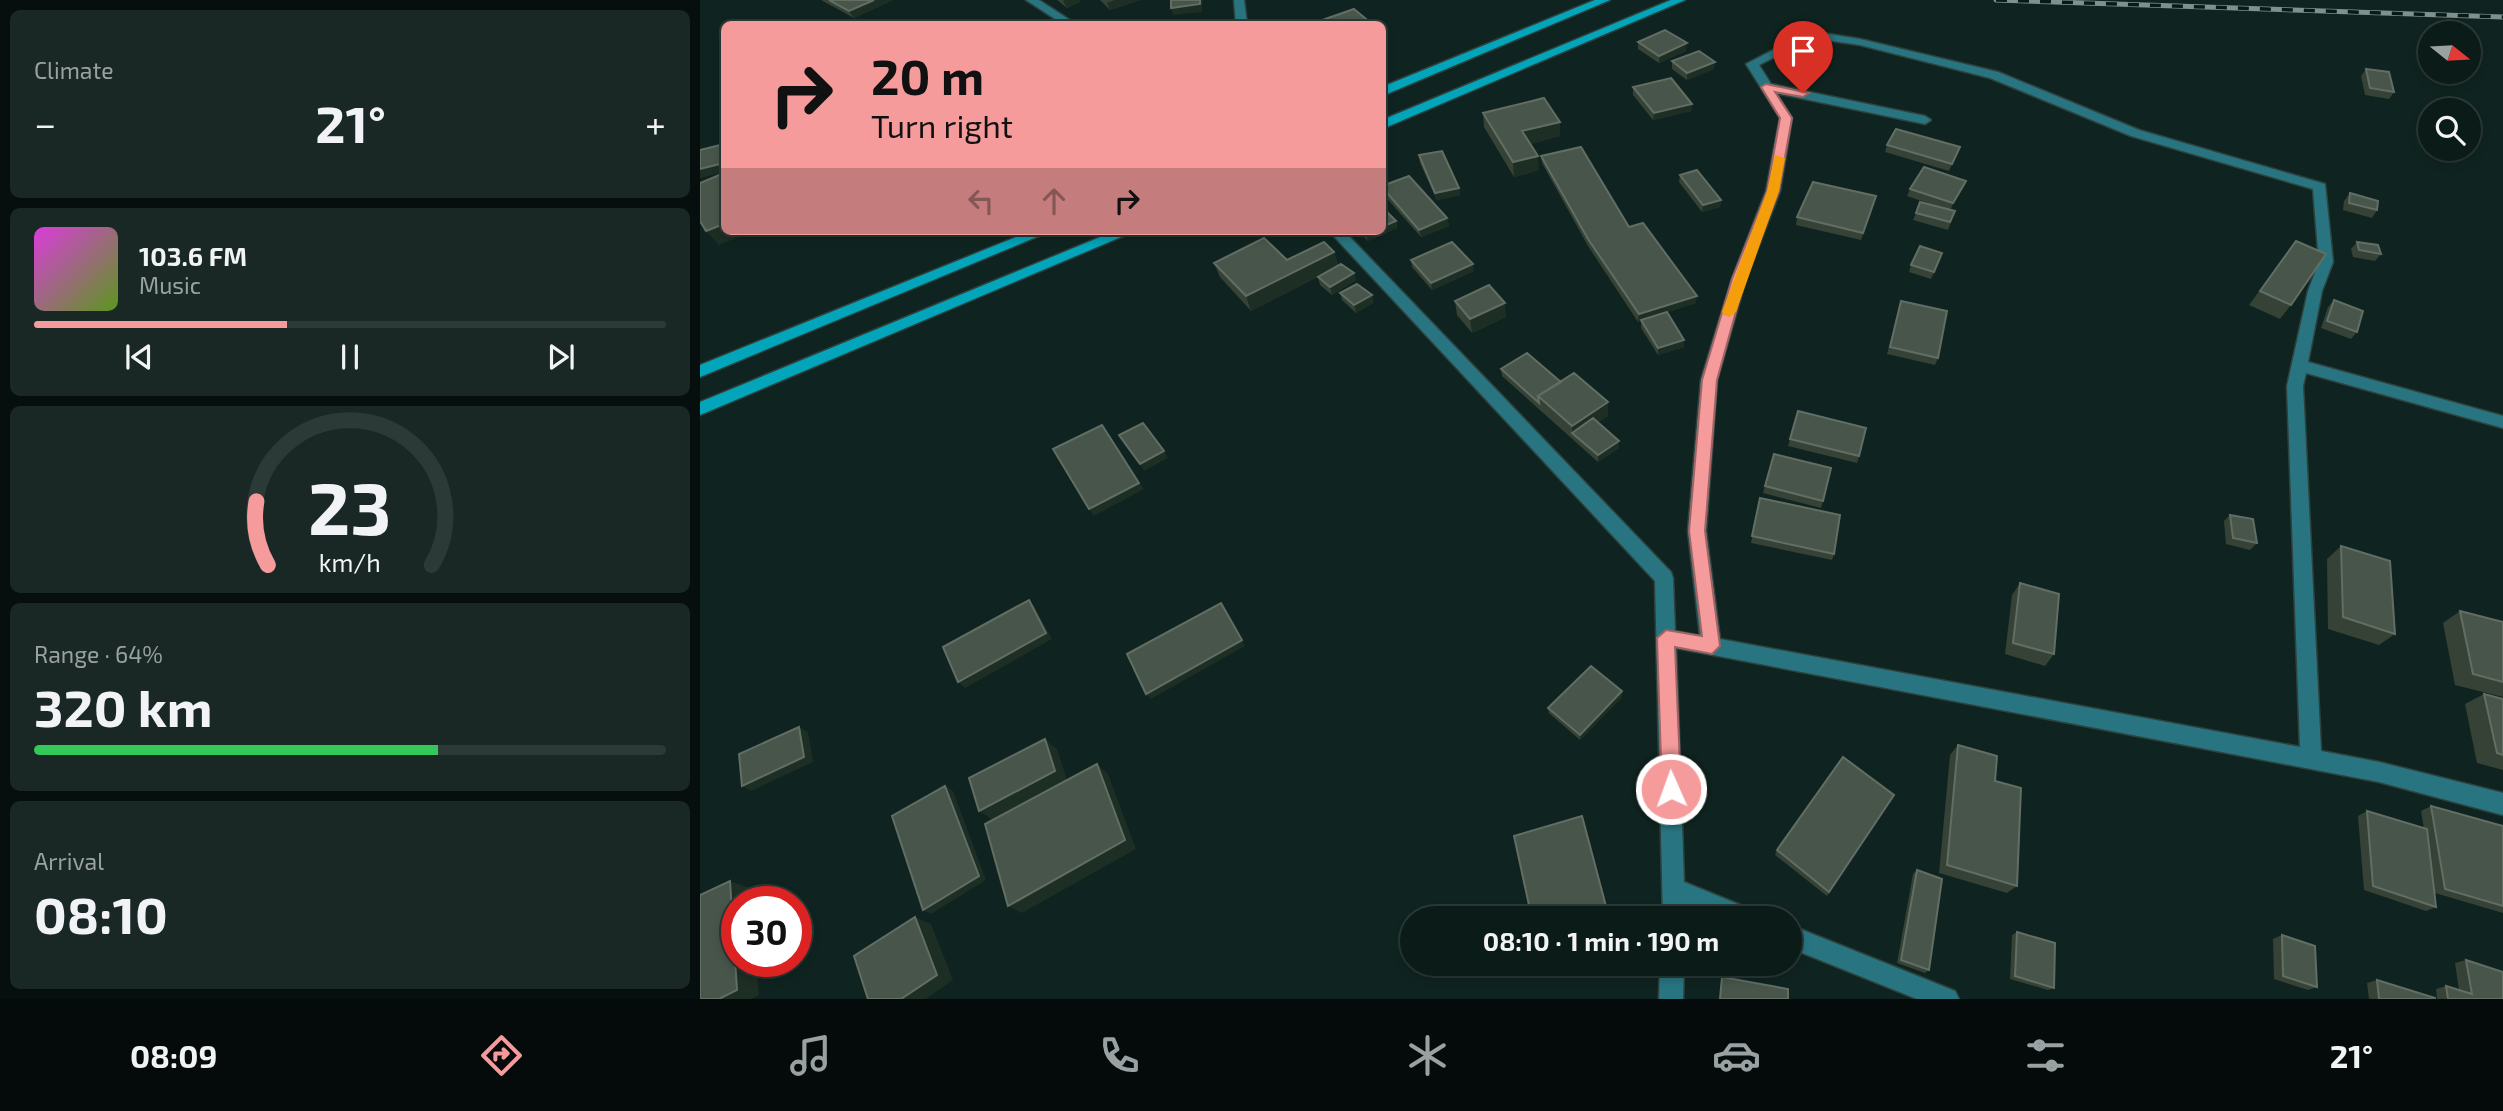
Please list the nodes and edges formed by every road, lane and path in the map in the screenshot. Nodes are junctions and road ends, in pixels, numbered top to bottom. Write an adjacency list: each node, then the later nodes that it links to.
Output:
1 (1031, 0): 5 (street)
2 (1240, 0): 6 (street)
3 (1605, 0): 8 (main road)
4 (1680, 0): 10 (main road)
5 (1065, 21)
6 (1242, 21)
7 (1766, 87): 9 (street); 14 (street); 19 (street)
8 (1386, 90)
9 (1925, 120)
10 (1386, 123)
11 (1034, 235): 15 (main road)
12 (1118, 235): 16 (main road)
13 (1340, 235): 18 (street)
14 (2299, 365): 17 (street); 20 (street)
15 (700, 371)
16 (700, 409)
17 (2503, 422)
18 (1666, 638): 19 (street); 22 (street)
19 (1712, 646): 20 (street)
20 (2311, 759): 21 (street)
21 (2503, 804)
22 (1675, 890): 23 (street); 24 (street)
23 (1674, 906)
24 (1715, 906)
25 (1802, 941): 28 (street)
26 (1672, 976): 27 (street)
27 (1671, 999)
28 (1947, 999)

